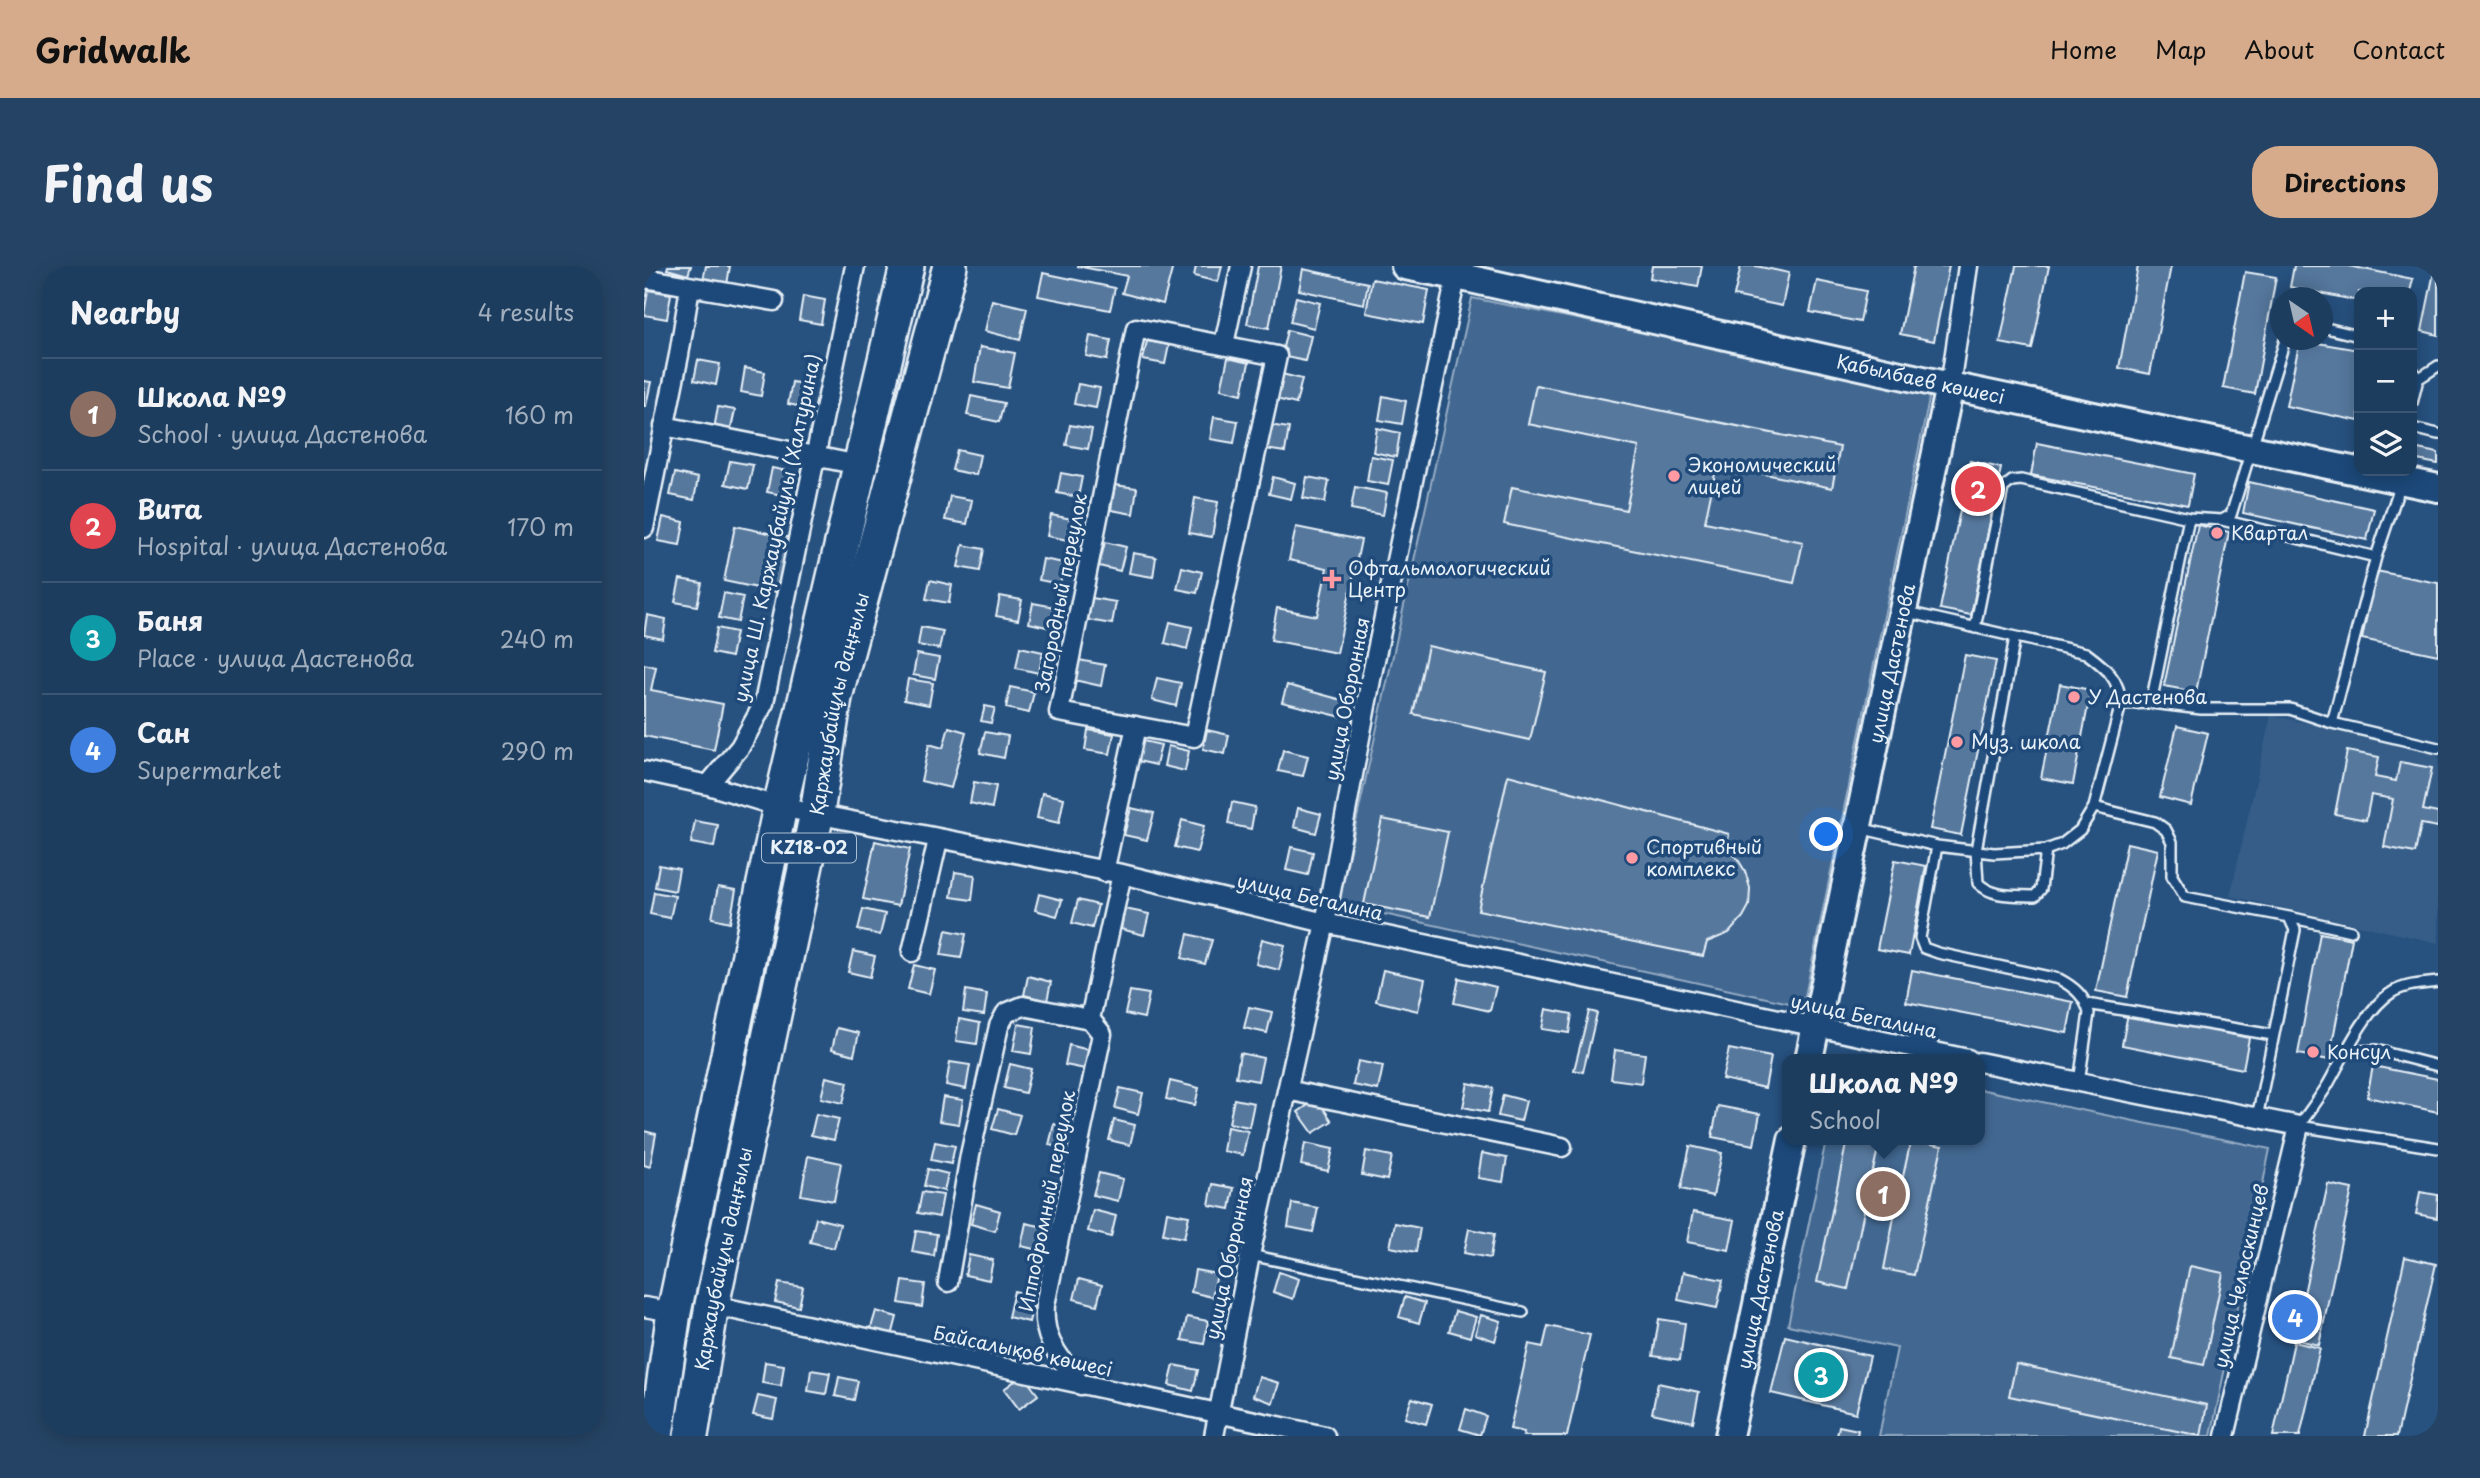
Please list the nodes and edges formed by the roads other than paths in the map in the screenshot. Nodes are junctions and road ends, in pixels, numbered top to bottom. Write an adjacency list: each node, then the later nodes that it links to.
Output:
1 (855, 266): 23 (street, улица Ш. Каржаубайулы (Халтурина))
2 (907, 266): 24 (highway, Қаржаубайұлы даңғылы / KZ18-02)
3 (950, 266): 44 (highway, Қаржаубайұлы даңғылы / KZ18-02)
4 (1241, 266): 13 (street)
5 (1405, 266): 7 (main road, Қабылбаев көшесі)
6 (1968, 266): 18 (street, улица Дастенова)
7 (1458, 271): 18 (main road, Қабылбаев көшесі); 52 (street, улица Оборонная)
8 (644, 278): 9 (street)
9 (690, 287): 10 (street); 19 (street)
10 (774, 301)
11 (2333, 330): 12 (lane)
12 (2354, 335)
13 (1224, 344): 38 (street, Загородный переулок); 38 (street, Загородный переулок)
14 (2282, 350): 22 (lane)
15 (2438, 366): 16 (lane)
16 (2418, 379): 17 (lane)
17 (2417, 383)
18 (1950, 386): 22 (main road, Қабылбаев көшесі); 32 (main road, улица Дастенова)
19 (664, 426): 23 (street); 30 (street)
20 (2417, 429): 21 (lane)
21 (2438, 434)
22 (2252, 448): 25 (main road, Қабылбаев көшесі); 29 (lane)
23 (815, 456): 24 (street); 41 (street, улица Ш. Каржаубайулы (Халтурина))
24 (859, 465): 42 (highway, Қаржаубайұлы даңғылы / KZ18-02)
25 (2354, 468)
26 (2395, 476): 27 (main road, Қабылбаев көшесі); 31 (lane)
27 (2438, 488)
28 (2189, 518): 29 (lane); 33 (lane); 35 (lane)
29 (2222, 520): 31 (lane)
30 (644, 528)
31 (2376, 557): 37 (lane)
32 (1903, 612): 33 (lane); 45 (main road, улица Дастенова)
33 (1975, 628): 34 (lane)
34 (2015, 637): 36 (lane); 48 (lane)
35 (2151, 703): 36 (lane); 37 (lane)
36 (2121, 704): 43 (lane)
37 (2332, 723): 39 (lane)
38 (1136, 726): 50 (street, Ипподромный переулок)
39 (2438, 748)
40 (644, 771): 41 (street, улица Бегалина)
41 (708, 785): 42 (street, улица Бегалина)
42 (779, 807): 44 (street, улица Бегалина); 75 (highway, Қаржаубайұлы даңғылы / KZ18-02)
43 (2094, 807): 49 (lane); 51 (lane)
44 (817, 813): 46 (street, улица Бегалина); 74 (highway, Қаржаубайұлы даңғылы / KZ18-02)
45 (1857, 828): 47 (lane); 58 (main road, улица Дастенова)
46 (938, 840): 50 (street, улица Бегалина); 54 (street)
47 (1937, 846): 48 (lane); 56 (lane)
48 (1976, 850): 49 (lane); 49 (lane)
49 (2046, 850)
50 (1113, 873): 52 (street, улица Бегалина); 57 (street, Ипподромный переулок)
51 (2289, 917): 53 (lane); 59 (lane)
52 (1325, 923): 58 (street, улица Бегалина); 66 (street, улица Оборонная)
53 (2351, 930)
54 (912, 952)
55 (2438, 982): 60 (lane)
56 (2087, 1004): 59 (lane); 65 (lane)
57 (1090, 1019): 73 (street); 77 (street, Ипподромный переулок)
58 (1815, 1028): 61 (main road, улица Дастенова); 62 (street, улица Бегалина)
59 (2273, 1035): 67 (lane)
60 (2344, 1052): 64 (lane); 68 (lane)
61 (1810, 1054)
62 (1943, 1054)
63 (1985, 1063): 65 (street)
64 (2438, 1066)
65 (2078, 1082): 67 (street)
66 (1287, 1090): 70 (street); 72 (street, улица Оборонная)
67 (2257, 1118): 68 (street)
68 (2298, 1126): 71 (lane); 84 (street, улица Челюскинцев)
69 (1791, 1145): 83 (main road, улица Дастенова)
70 (1562, 1147)
71 (2438, 1149)
72 (1250, 1255): 76 (lane); 78 (street, улица Оборонная)
73 (948, 1282)
74 (712, 1306): 77 (street, Байсалықов көшесі); 80 (highway, Қаржаубайұлы даңғылы / KZ18-02)
75 (659, 1310): 79 (highway, Қаржаубайұлы даңғылы / KZ18-02)
76 (1523, 1312)
77 (1081, 1385): 78 (street, Байсалықов көшесі)
78 (1219, 1414): 81 (street, улица Оборонная); 82 (street, Байсалықов көшесі)
79 (656, 1436)
80 (691, 1436)
81 (1214, 1436)
82 (1325, 1436)
83 (1728, 1436)
84 (2225, 1436)

